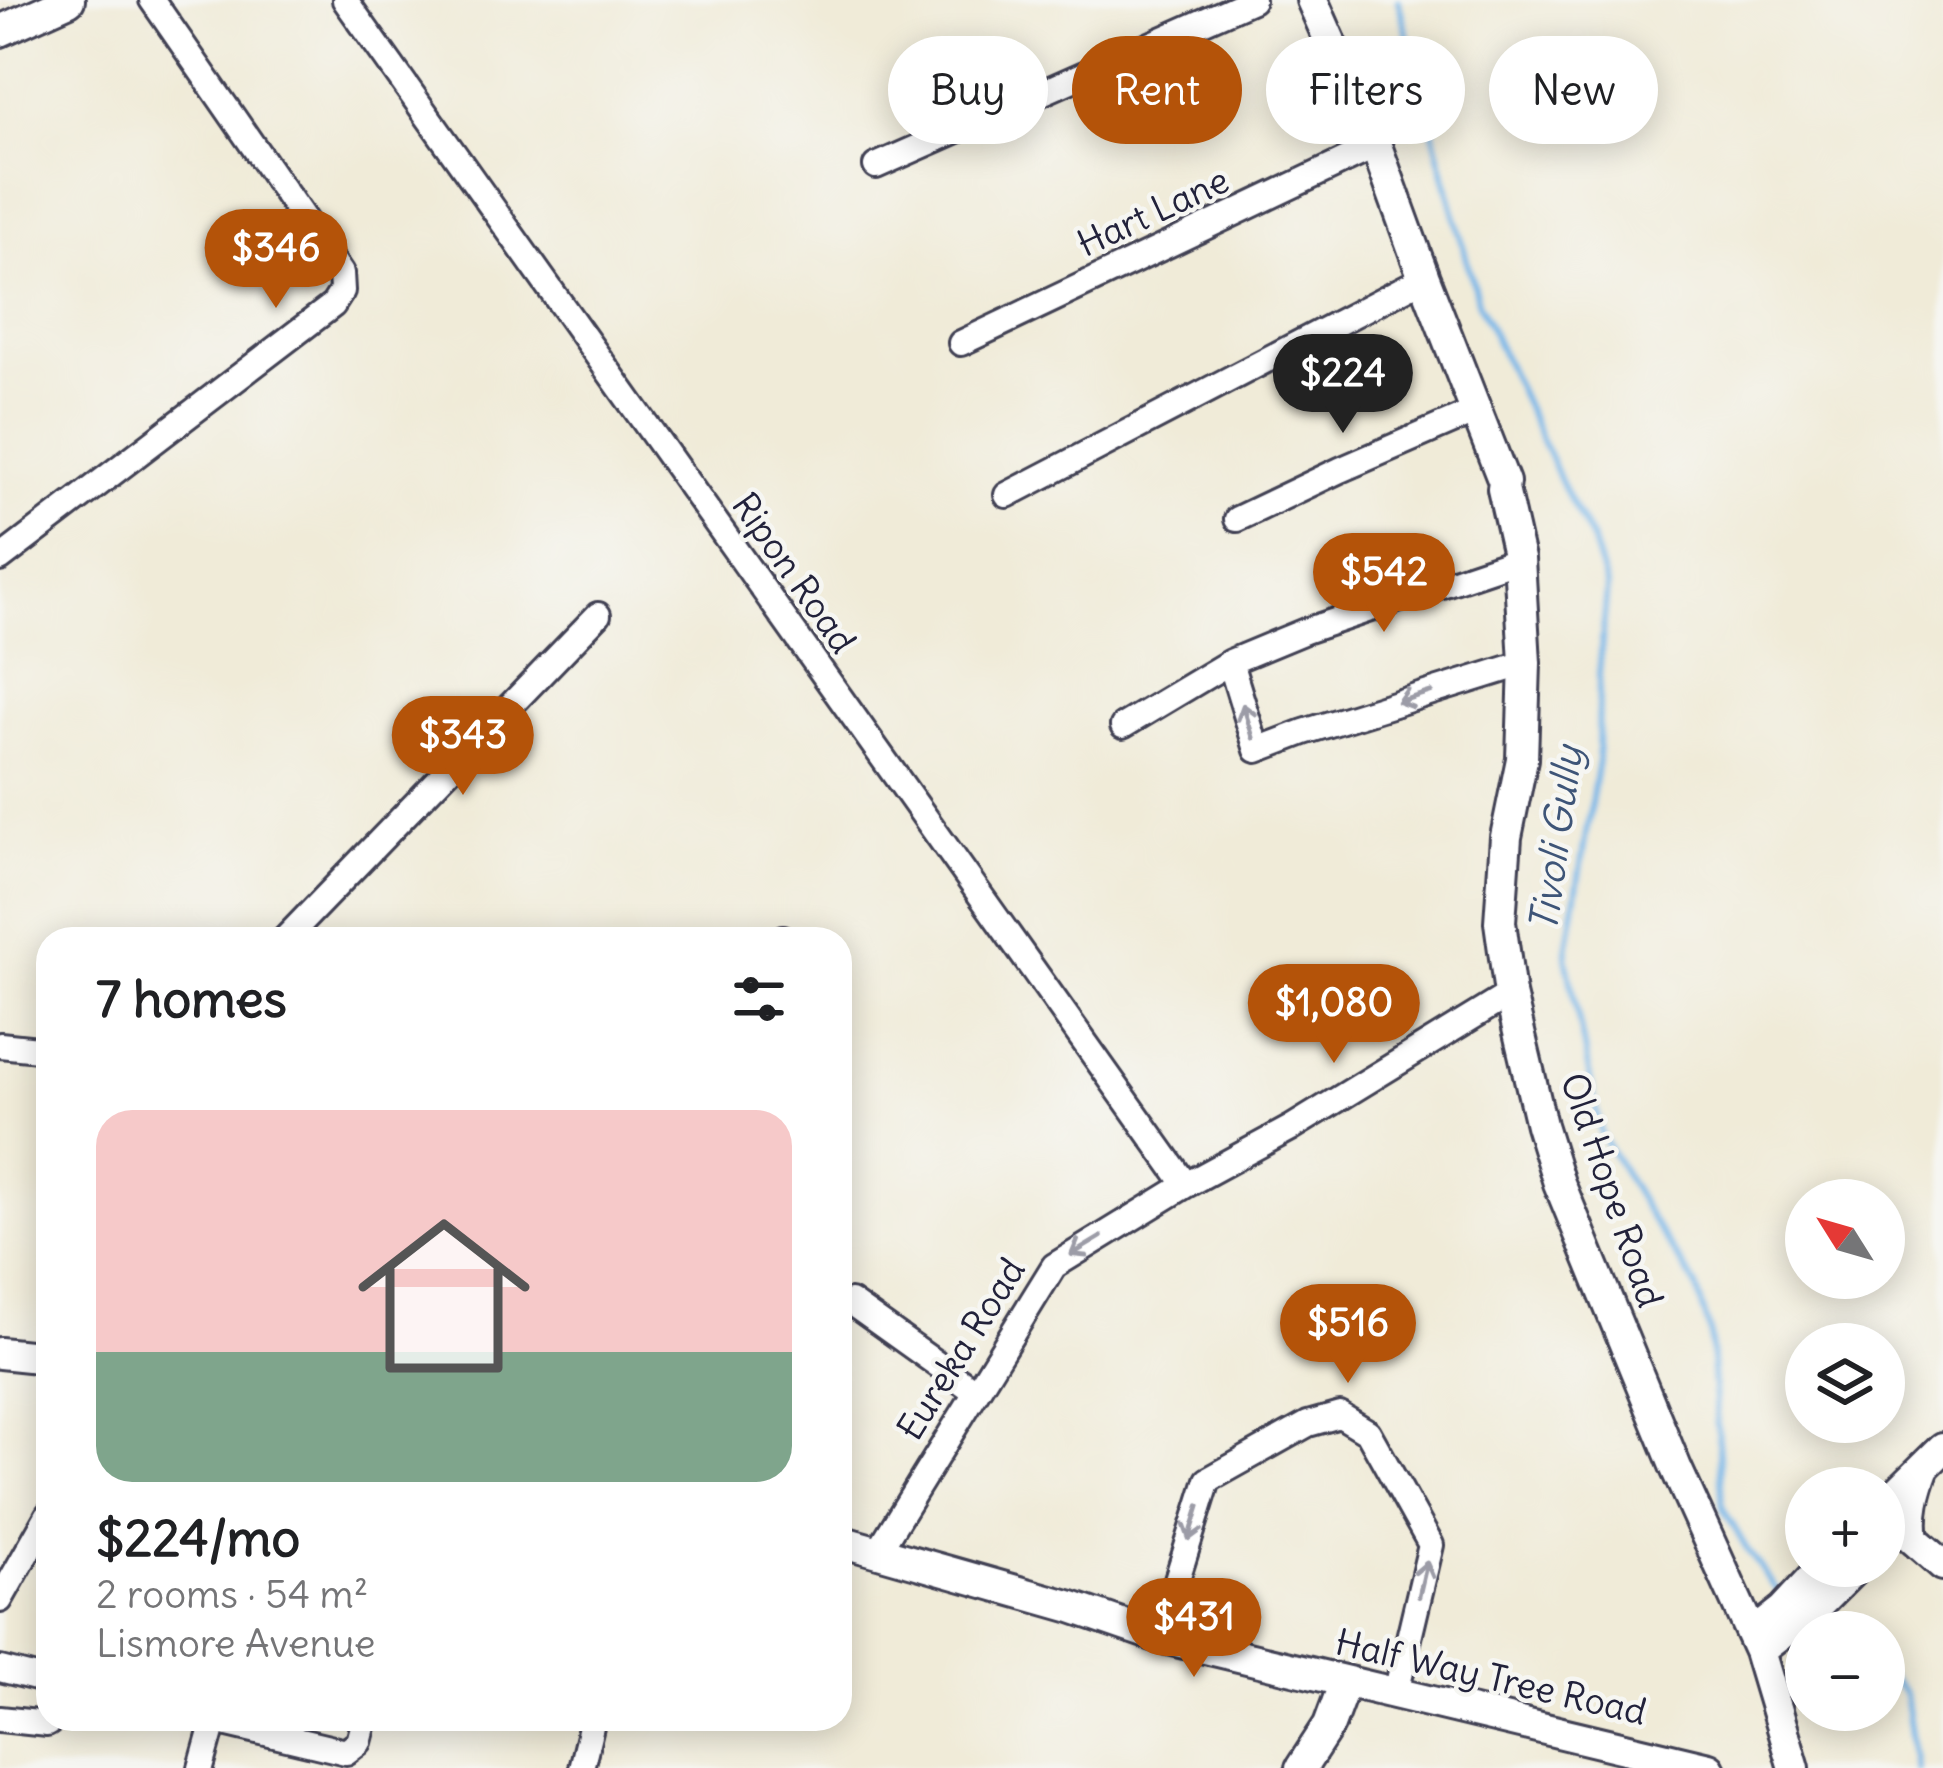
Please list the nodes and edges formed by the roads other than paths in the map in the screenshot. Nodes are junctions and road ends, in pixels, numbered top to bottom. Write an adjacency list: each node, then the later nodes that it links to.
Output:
1 (69, 0): 6 (main road)
2 (152, 0): 14 (street)
3 (345, 0): 24 (street, Ripon Road)
4 (1252, 0): 8 (street)
5 (1312, 0): 7 (main road, Old Hope Road)
6 (0, 31)
7 (1376, 146): 9 (main road, Old Hope Road); 10 (street, Hart Lane)
8 (876, 166)
9 (1424, 278): 11 (main road, Old Hope Road); 12 (street)
10 (962, 343)
11 (1476, 411): 13 (street); 15 (main road, Old Hope Road)
12 (1007, 495)
13 (1237, 520)
14 (0, 559)
15 (1520, 559): 17 (street); 18 (main road, Old Hope Road)
16 (598, 615): 20 (street)
17 (1230, 662): 18 (street, one-way to 17); 19 (street)
18 (1525, 663): 21 (main road, Old Hope Road)
19 (1123, 726)
20 (296, 927)
21 (1510, 994): 24 (street, Eureka Road); 42 (main road, Old Hope Road)
22 (0, 1045): 23 (street)
23 (36, 1049)
24 (1186, 1186): 28 (street, Eureka Road, one-way to 28)
25 (852, 1303): 28 (street)
26 (0, 1353): 27 (main road)
27 (36, 1357)
28 (976, 1392): 35 (street, Eureka Road)
29 (1937, 1459): 30 (main road); 31 (main road)
30 (1905, 1487)
31 (1905, 1530)
32 (36, 1536): 39 (street)
33 (1905, 1543): 36 (main road)
34 (852, 1545): 35 (main road, Half Way Tree Road)
35 (877, 1553): 41 (main road, Half Way Tree Road)
36 (1943, 1564)
37 (1812, 1587): 40 (main road)
38 (1828, 1587): 40 (main road)
39 (0, 1600)
40 (1801, 1606): 42 (main road)
41 (1159, 1637): 45 (main road, Half Way Tree Road); 46 (street, one-way to 41)
42 (1755, 1643): 57 (main road, Old Hope Road)
43 (0, 1670): 44 (street)
44 (36, 1678)
45 (1345, 1682): 46 (main road, Half Way Tree Road); 55 (main road)
46 (1396, 1693): 56 (main road, Half Way Tree Road)
47 (0, 1719): 48 (street)
48 (36, 1723)
49 (209, 1731): 53 (street)
50 (257, 1731): 51 (street)
51 (362, 1731)
52 (590, 1731): 54 (street)
53 (201, 1768)
54 (581, 1768)
55 (1300, 1768)
56 (1709, 1768)
57 (1794, 1768)

